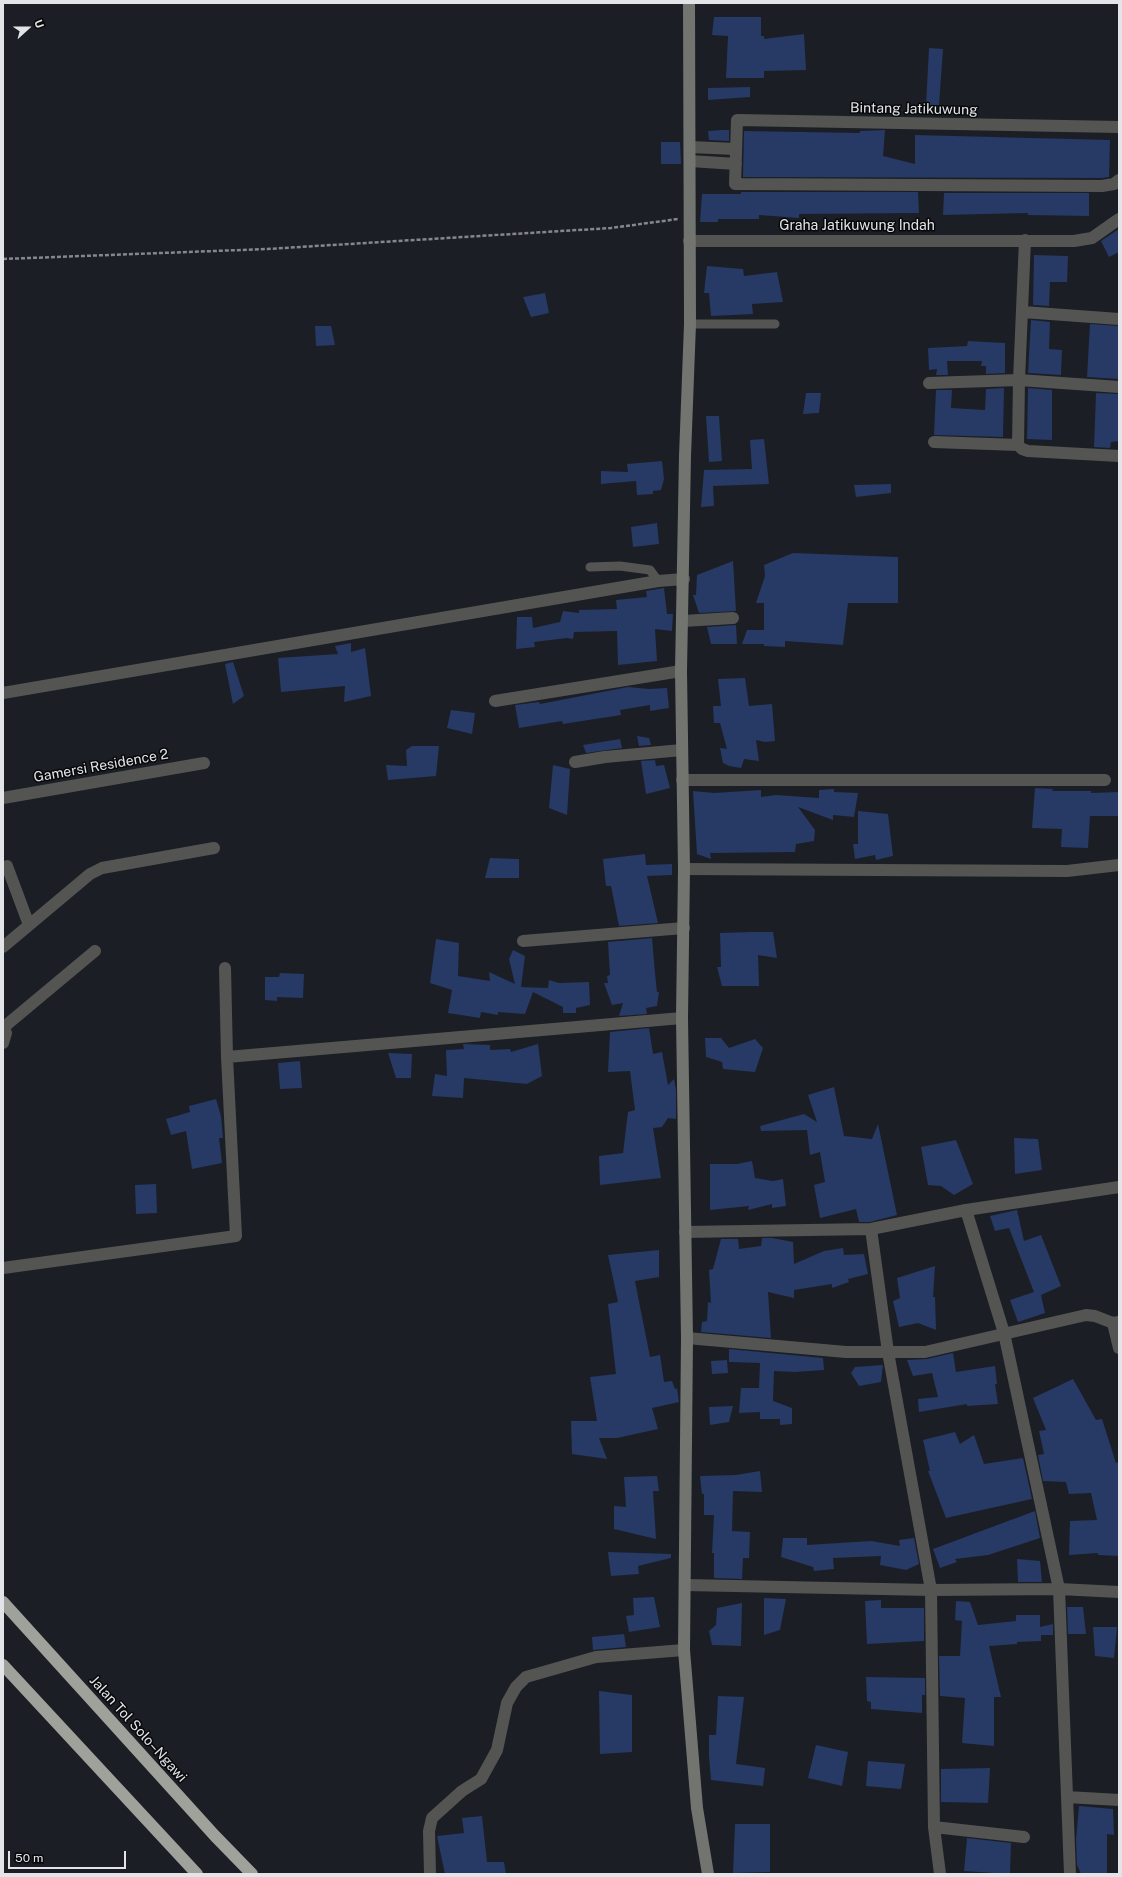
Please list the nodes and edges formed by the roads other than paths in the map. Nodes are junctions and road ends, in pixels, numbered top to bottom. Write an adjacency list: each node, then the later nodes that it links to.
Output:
1 (689, 3): 3 (street)
2 (1119, 127): 4 (street, Bintang Jatikuwung)
3 (690, 147): 4 (street); 5 (street)
4 (736, 149): 6 (street, Bintang Jatikuwung)
5 (690, 162): 6 (street); 10 (street)
6 (736, 164): 7 (street, Bintang Jatikuwung)
7 (1119, 180)
8 (1119, 219): 9 (street, Graha Jatikuwung Indah)
9 (1025, 240): 10 (street, Graha Jatikuwung Indah); 11 (street)
10 (689, 241): 13 (street)
11 (1022, 312): 12 (street); 15 (street)
12 (1119, 319)
13 (690, 324): 14 (lane); 22 (street)
14 (775, 324)
15 (1019, 380): 16 (street); 17 (street); 19 (street)
16 (929, 383)
17 (1119, 387)
18 (934, 442): 19 (street)
19 (1018, 445): 20 (street)
20 (1119, 456)
21 (590, 567): 23 (lane)
22 (684, 579): 23 (street); 25 (street)
23 (658, 581): 27 (street)
24 (733, 618): 25 (street)
25 (684, 621): 26 (street)
26 (682, 671): 28 (street); 29 (street)
27 (3, 693)
28 (495, 701)
29 (682, 750): 30 (street); 32 (street)
30 (575, 762)
31 (204, 763): 34 (street, Gamersi Residence 2)
32 (682, 780): 33 (street); 38 (street)
33 (1105, 780)
34 (3, 798)
35 (214, 848): 39 (street)
36 (1119, 865): 38 (street)
37 (7, 866): 39 (street)
38 (684, 869): 40 (street)
39 (29, 925): 42 (street)
40 (684, 928): 41 (street); 45 (street)
41 (523, 941)
42 (3, 947)
43 (95, 951): 46 (street)
44 (225, 968): 48 (street)
45 (682, 1018): 48 (street); 52 (street)
46 (4, 1026): 47 (street)
47 (3, 1042)
48 (227, 1057): 53 (street)
49 (1119, 1187): 50 (street)
50 (966, 1210): 51 (street); 55 (street)
51 (871, 1229): 52 (street); 58 (street)
52 (686, 1232): 56 (street)
53 (3, 1268)
54 (1116, 1322): 55 (street); 57 (street)
55 (1004, 1333): 58 (street); 60 (street)
56 (686, 1338): 58 (street); 59 (street)
57 (1119, 1348)
58 (888, 1352): 61 (street)
59 (684, 1585): 61 (street); 64 (street)
60 (1059, 1589): 61 (street); 62 (street); 66 (street)
61 (932, 1590): 68 (street)
62 (1119, 1592)
63 (3, 1602): 71 (highway, Jalan Tol Solo–Ngawi)
64 (684, 1650): 72 (street); 73 (street)
65 (3, 1665): 70 (highway)
66 (1067, 1797): 67 (street); 75 (street)
67 (1119, 1800)
68 (934, 1828): 69 (street); 74 (street)
69 (1024, 1838)
70 (197, 1874)
71 (252, 1874)
72 (430, 1874)
73 (708, 1874)
74 (940, 1874)
75 (1070, 1874)

